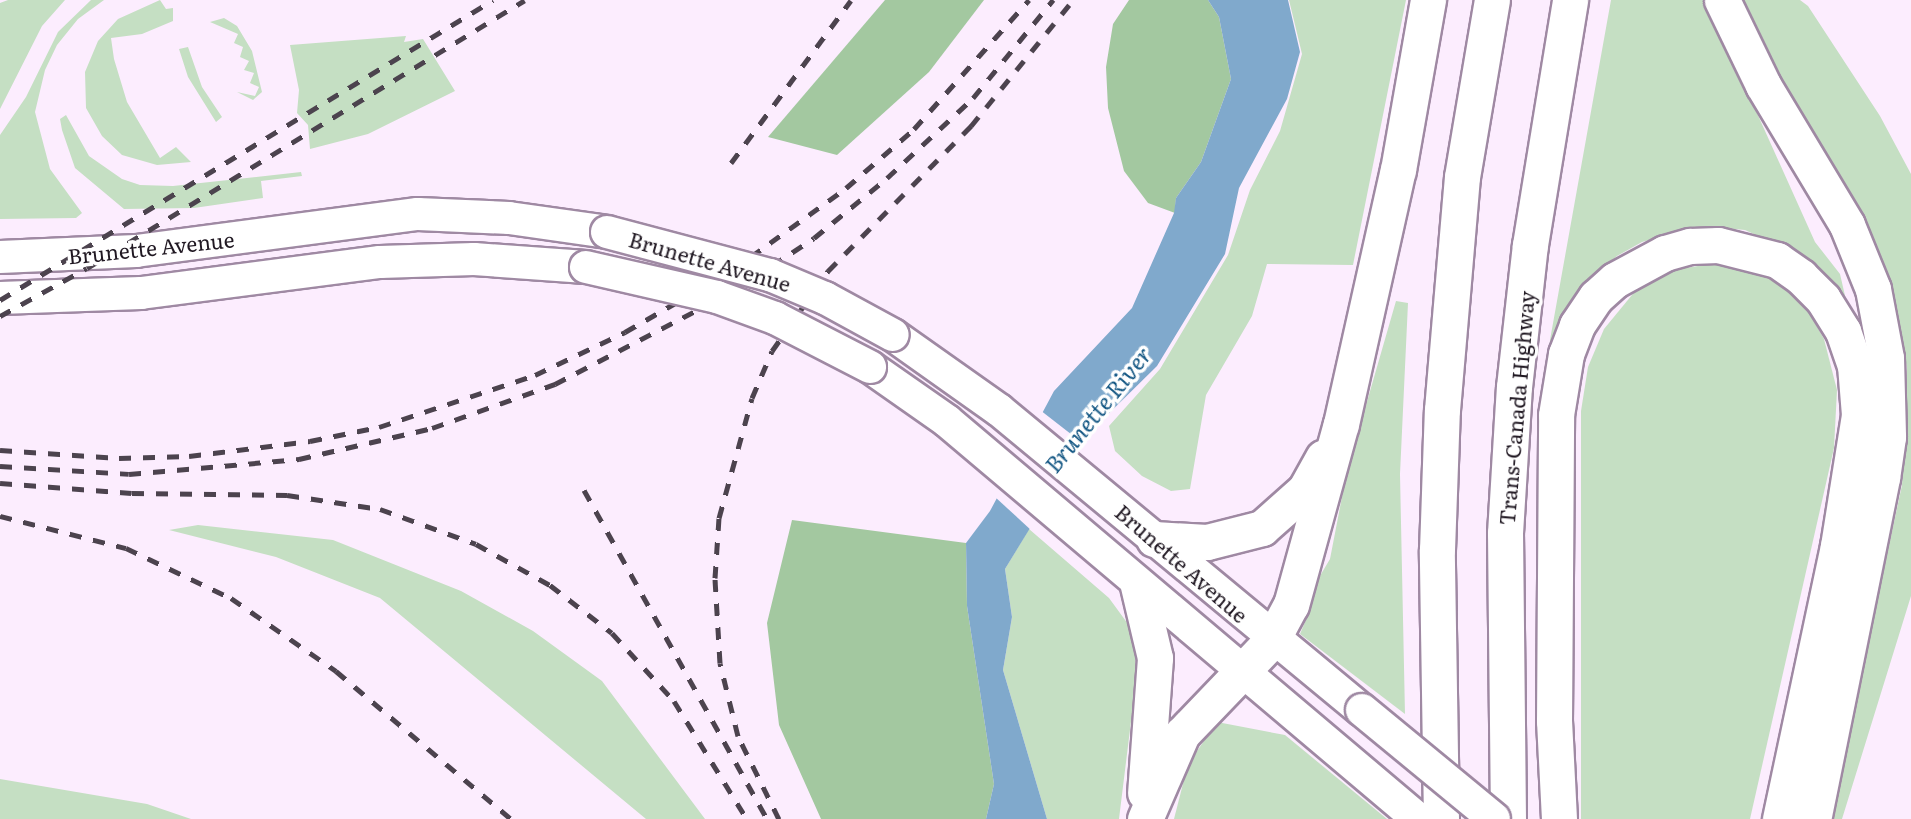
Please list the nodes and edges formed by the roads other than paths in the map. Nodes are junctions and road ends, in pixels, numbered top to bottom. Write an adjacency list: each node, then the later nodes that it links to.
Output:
1 (1428, 0): 7 (highway)
2 (1492, 0): 14 (highway)
3 (1570, 0): 16 (highway, Trans-Canada Highway)
4 (1722, 0): 19 (highway)
5 (0, 257): 8 (main road, Brunette Avenue, bridge)
6 (0, 298): 9 (main road, Brunette Avenue, bridge)
7 (1341, 424): 8 (highway); 10 (highway)
8 (1154, 539): 10 (main road, Brunette Avenue)
9 (1138, 586): 11 (main road, Brunette Avenue); 12 (highway)
10 (1272, 640): 11 (highway); 15 (main road, Brunette Avenue, bridge)
11 (1244, 673): 12 (highway); 13 (main road, Brunette Avenue)
12 (1144, 819)
13 (1418, 819)
14 (1441, 819)
15 (1494, 819)
16 (1508, 819)
17 (1559, 819): 18 (highway)
18 (1780, 819)
19 (1813, 819)

